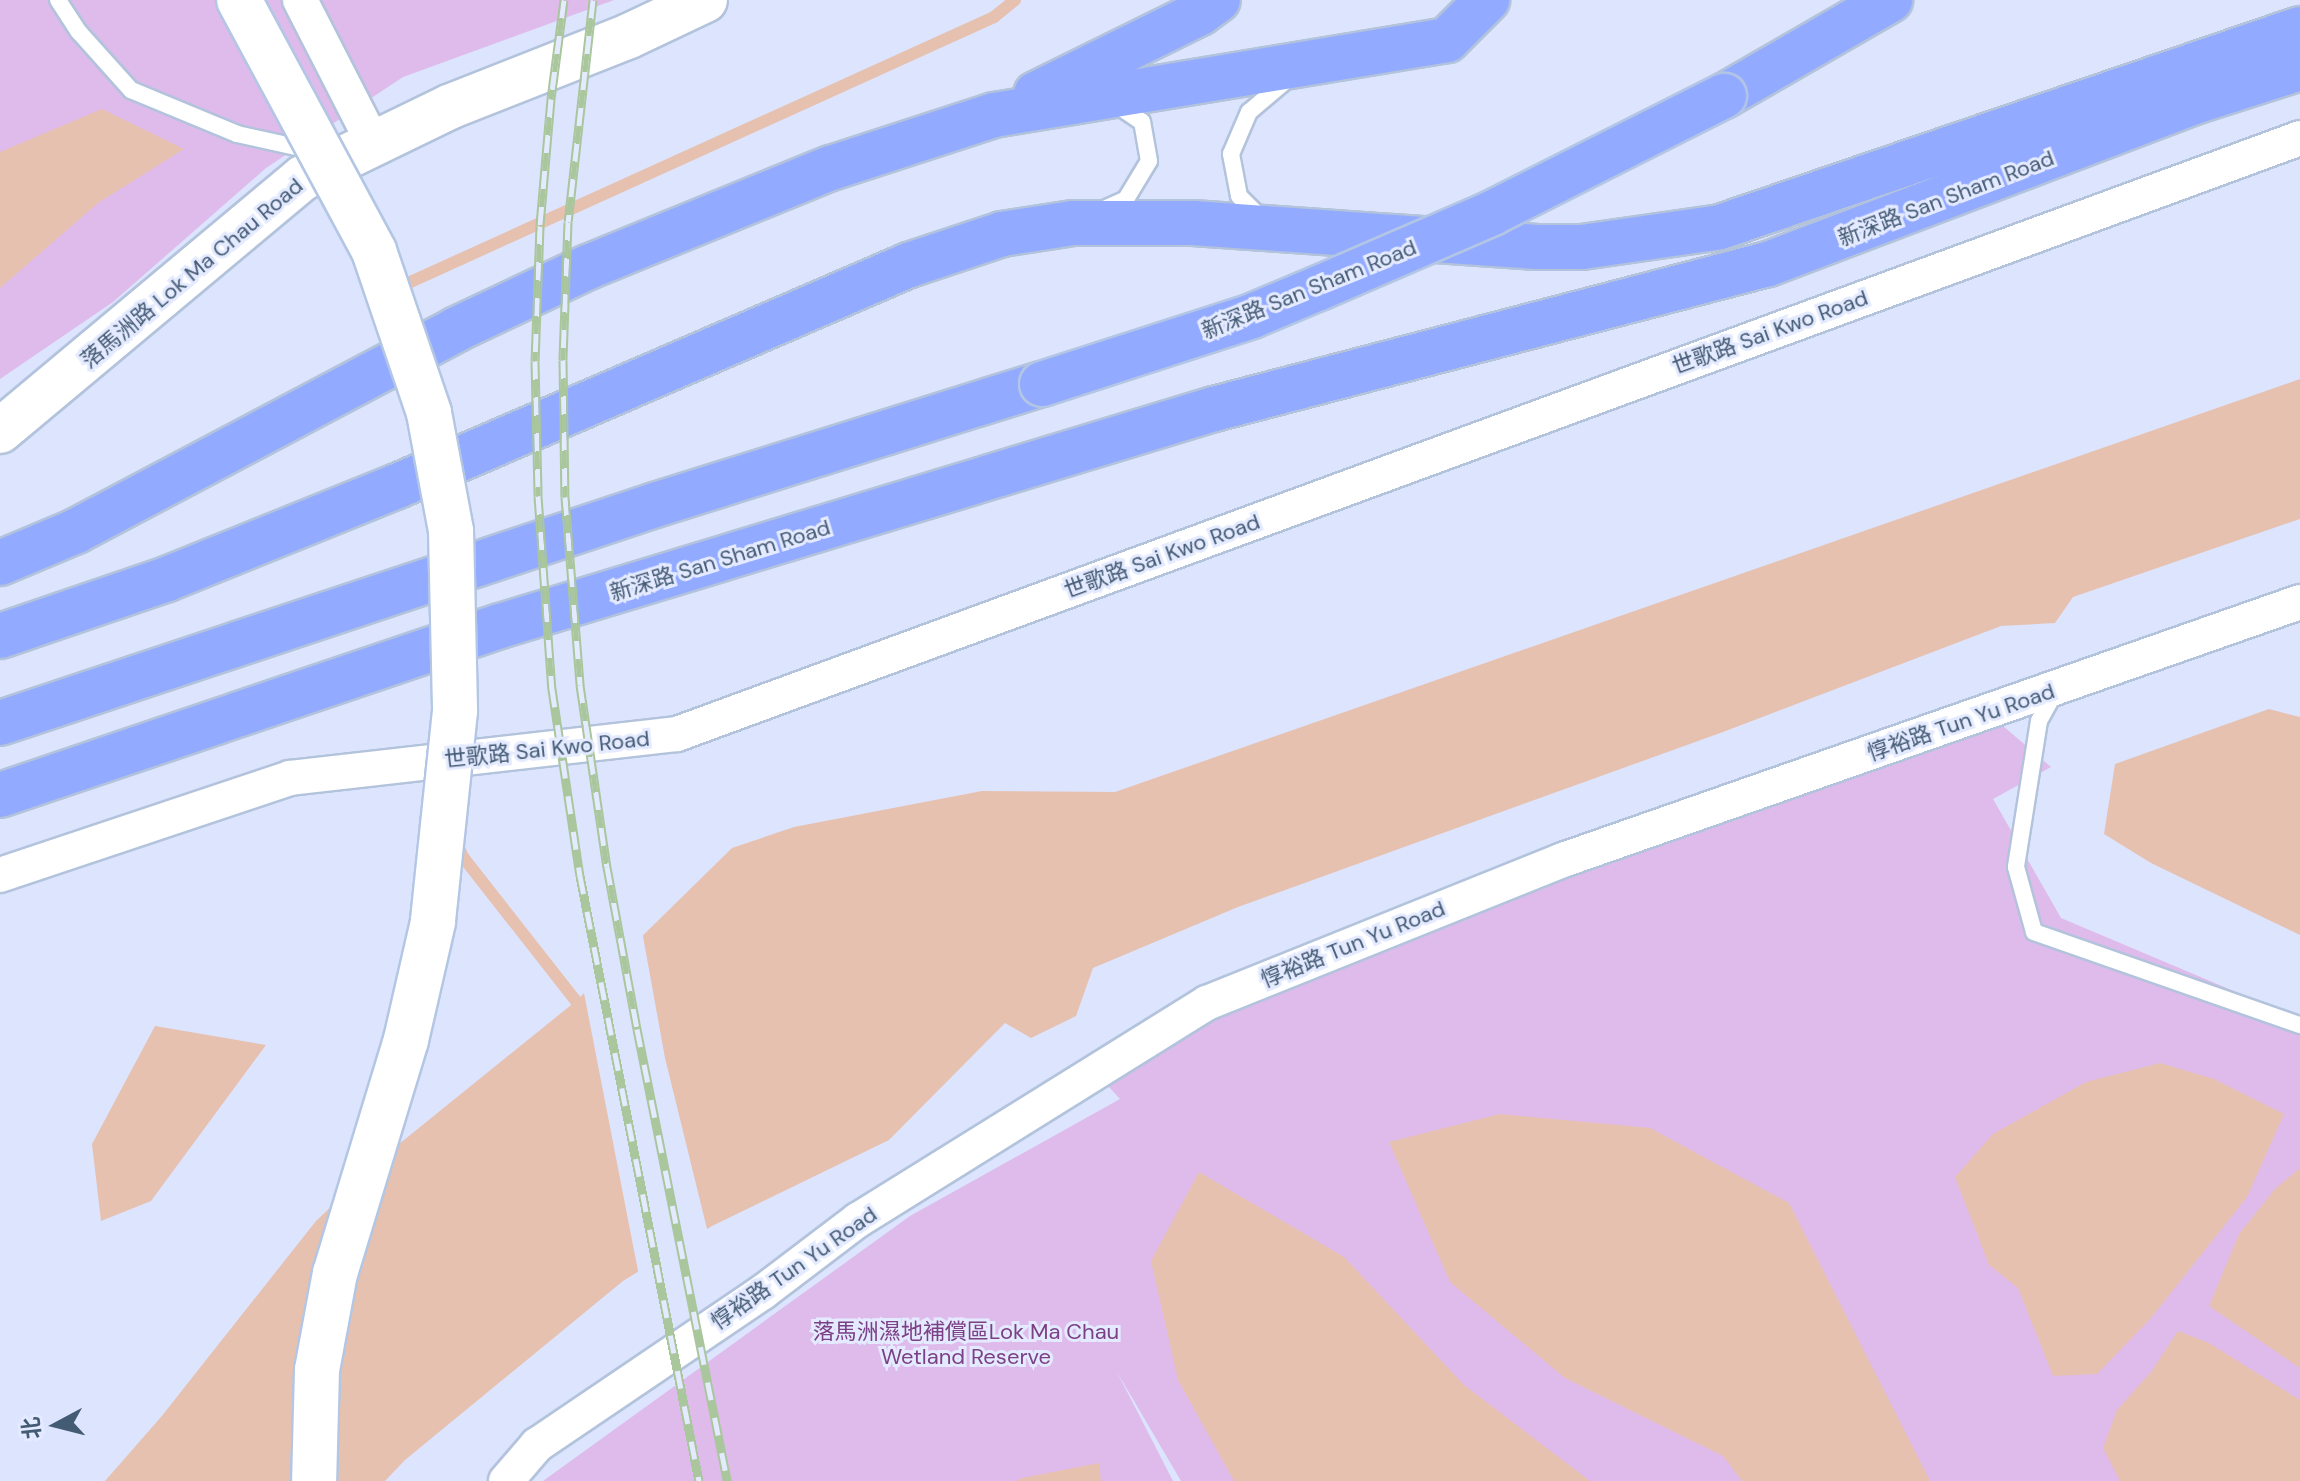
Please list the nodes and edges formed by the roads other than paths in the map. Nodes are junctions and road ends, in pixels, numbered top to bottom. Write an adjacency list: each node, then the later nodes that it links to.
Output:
1 (58, 0): 14 (lane)
2 (239, 0): 28 (street, bridge)
3 (300, 0): 14 (street)
4 (705, 0): 14 (street, 落馬洲路 Lok Ma Chau Road)
5 (1218, 0): 12 (main road)
6 (1487, 0): 9 (main road)
7 (1890, 0): 24 (main road, 新深路 San Sham Road, bridge)
8 (2300, 29): 16 (main road, 新深路 San Sham Road)
9 (1305, 64): 11 (main road); 17 (lane)
10 (2300, 68): 18 (main road, 新深路 San Sham Road)
11 (1103, 97): 12 (main road); 15 (lane)
12 (994, 115): 20 (main road)
13 (2300, 138): 26 (street, 世歌路 Sai Kwo Road)
14 (357, 150): 19 (street, 落馬洲路 Lok Ma Chau Road)
15 (1073, 223): 17 (main road, 新深路 San Sham Road); 22 (main road, 新深路 San Sham Road)
16 (1720, 227): 17 (main road, 新深路 San Sham Road); 18 (main road, 新深路 San Sham Road)
17 (1270, 228)
18 (1447, 346): 25 (main road, 新深路 San Sham Road)
19 (0, 431)
20 (0, 563)
21 (2300, 602): 23 (street, 惇裕路 Tun Yu Road)
22 (0, 636)
23 (2057, 688): 27 (lane); 29 (street, 惇裕路 Tun Yu Road)
24 (0, 723)
25 (0, 795)
26 (0, 875)
27 (2300, 1025)
28 (314, 1481)
29 (506, 1481)

